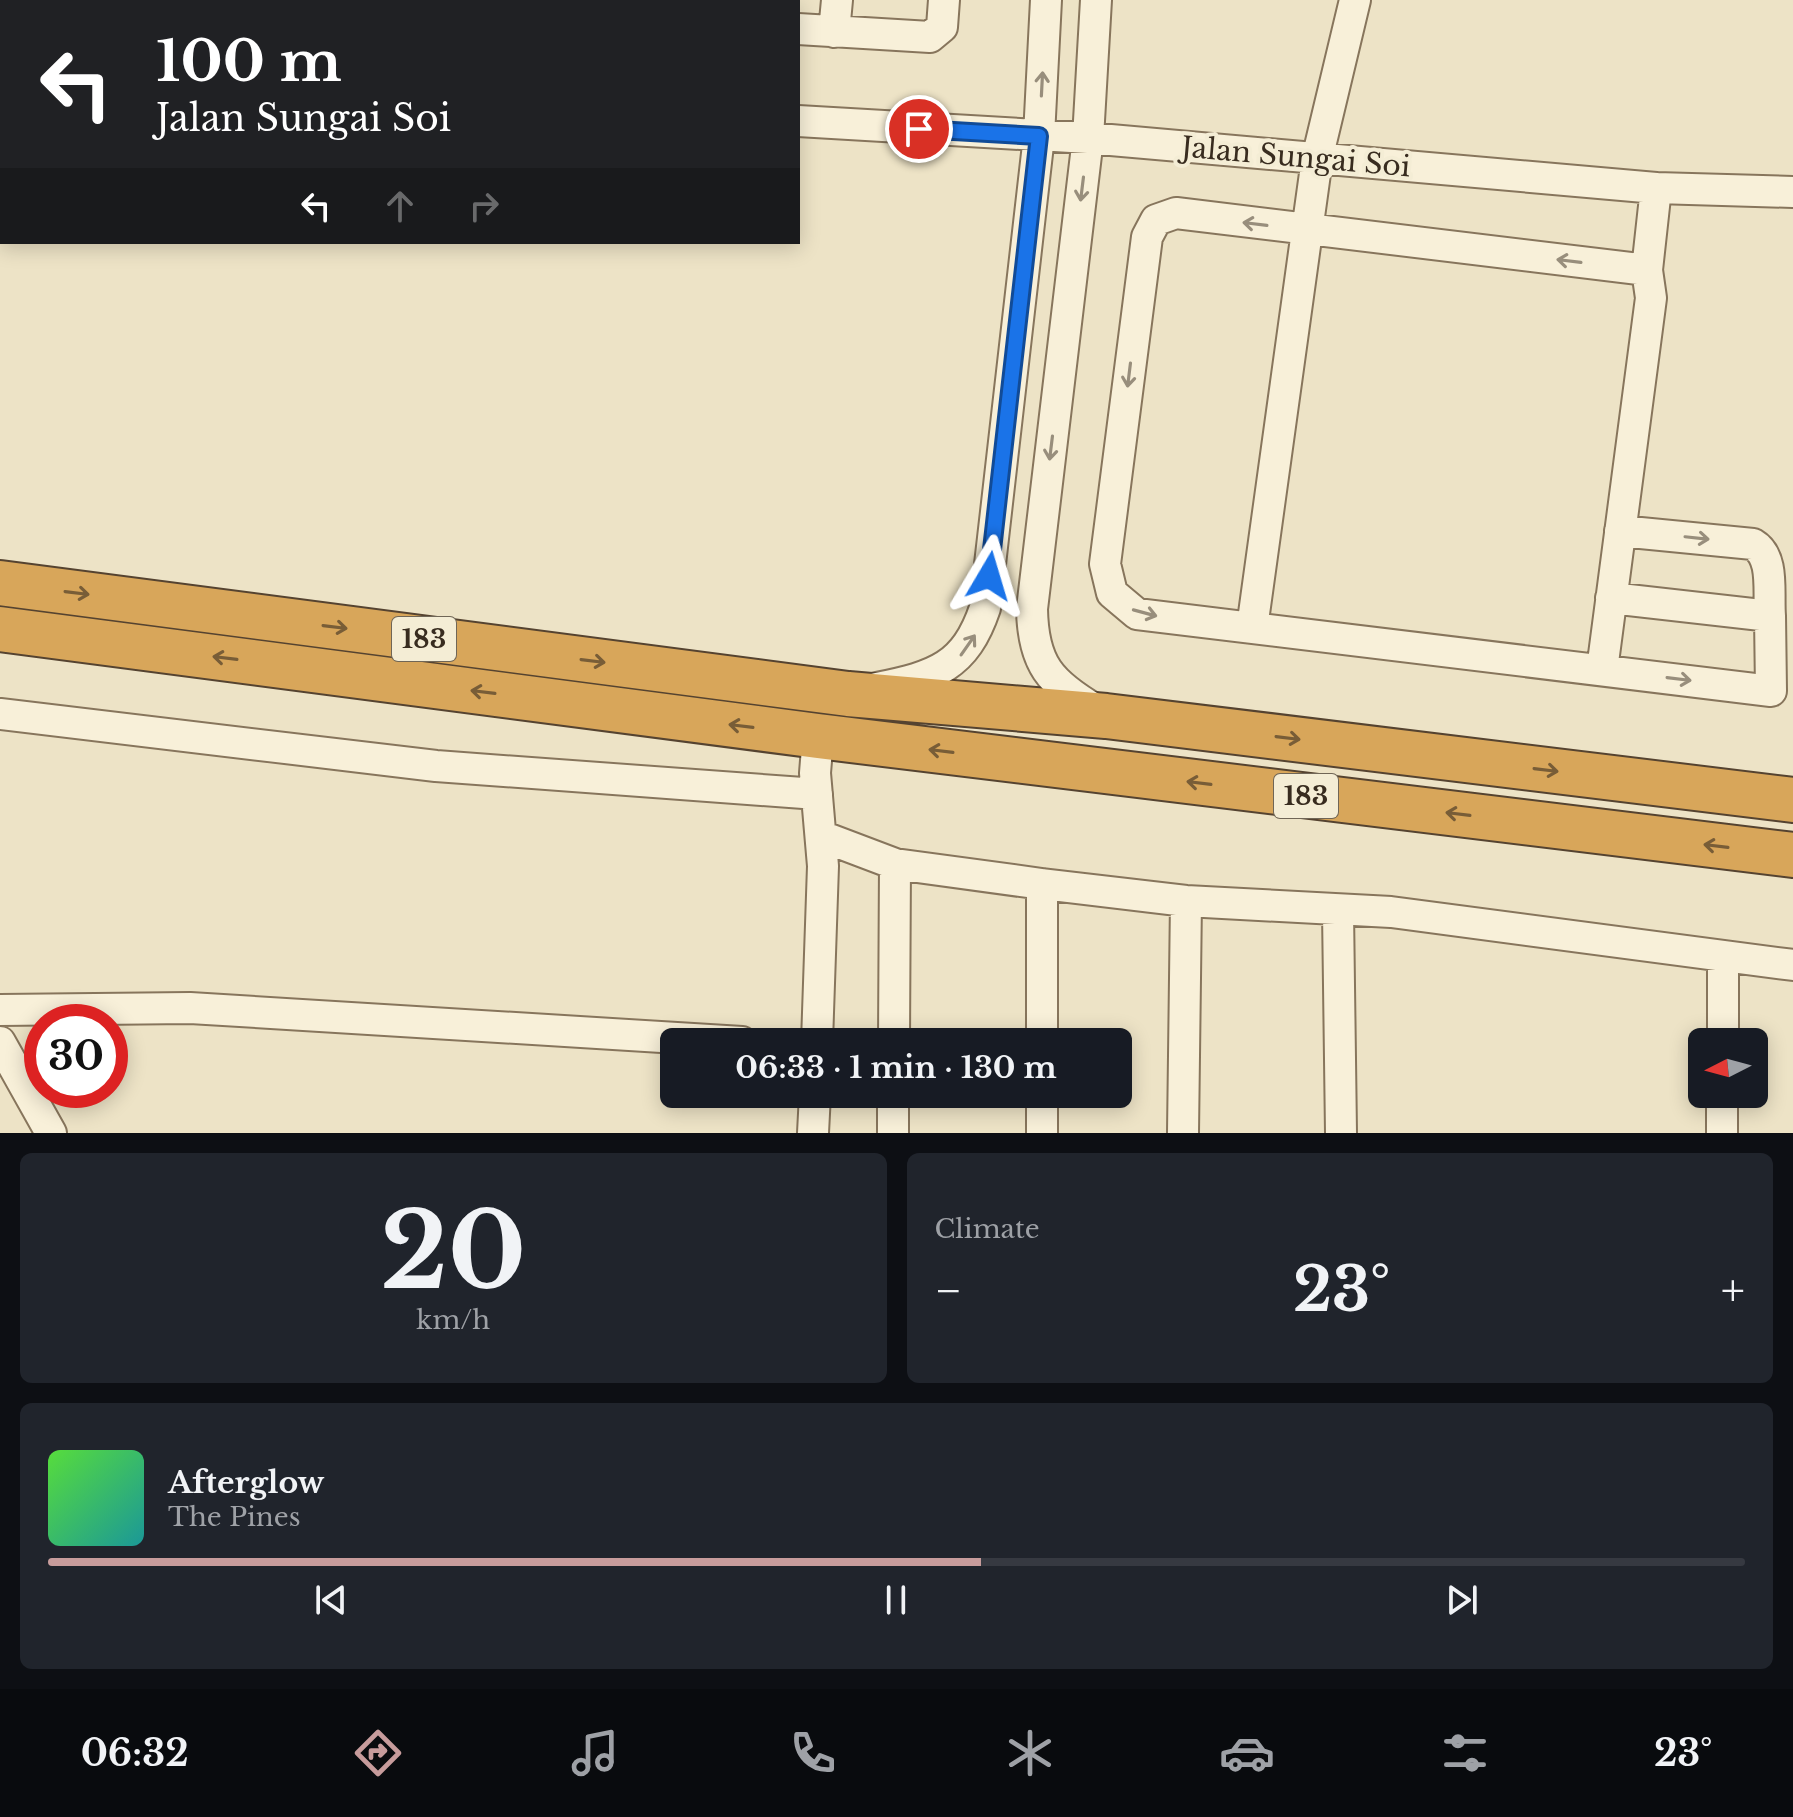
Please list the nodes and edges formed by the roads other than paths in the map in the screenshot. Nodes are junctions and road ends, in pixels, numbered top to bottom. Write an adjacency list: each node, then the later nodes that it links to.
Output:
1 (837, 0): 7 (street)
2 (944, 0): 7 (street)
3 (1046, 0): 9 (street, one-way to 3)
4 (1096, 0): 10 (street)
5 (1355, 0): 11 (street)
6 (800, 29): 7 (street)
7 (834, 32)
8 (800, 121): 9 (street, Jalan Sungai Soi)
9 (1039, 136): 10 (street, Jalan Sungai Soi); 24 (street, one-way to 9)
10 (1088, 138): 11 (street, Jalan Sungai Soi); 26 (street, one-way to 26)
11 (1317, 159): 12 (street, Jalan Sungai Soi); 14 (street)
12 (1656, 188): 13 (street, Jalan Sungai Soi); 15 (street)
13 (1793, 192)
14 (1308, 230): 15 (street, one-way to 14); 20 (street); 20 (street, one-way to 20)
15 (1647, 270): 16 (street)
16 (1620, 531): 18 (street); 19 (street, one-way to 19)
17 (0, 583): 24 (highway, 183, one-way to 24)
18 (1611, 598): 19 (street); 22 (street)
19 (1770, 616): 23 (street)
20 (1252, 628): 22 (street)
21 (0, 629): 27 (highway, 183, one-way to 21)
22 (1602, 670): 23 (street, one-way to 23)
23 (1782, 692)
24 (848, 694): 26 (highway, 183)
25 (0, 714): 28 (street)
26 (1106, 716): 29 (highway, 183, one-way to 29)
27 (818, 736): 28 (street); 31 (highway, 183, one-way to 27)
28 (817, 794): 30 (street)
29 (1793, 800)
30 (821, 836): 32 (street); 39 (street)
31 (1793, 855)
32 (895, 864): 33 (street); 40 (street)
33 (1042, 884): 34 (street); 41 (street)
34 (1186, 901): 35 (street); 53 (street)
35 (1338, 911): 36 (street); 54 (street)
36 (1723, 956): 37 (street); 42 (street)
37 (1793, 965)
38 (0, 1010): 43 (street)
39 (817, 1028)
40 (894, 1028)
41 (1042, 1028)
42 (1723, 1028)
43 (660, 1037)
44 (0, 1042): 49 (street)
45 (814, 1108): 50 (street)
46 (893, 1108): 51 (street)
47 (1042, 1108): 52 (street)
48 (1722, 1108): 55 (street)
49 (51, 1133)
50 (813, 1133)
51 (893, 1133)
52 (1042, 1133)
53 (1183, 1133)
54 (1341, 1133)
55 (1722, 1133)

